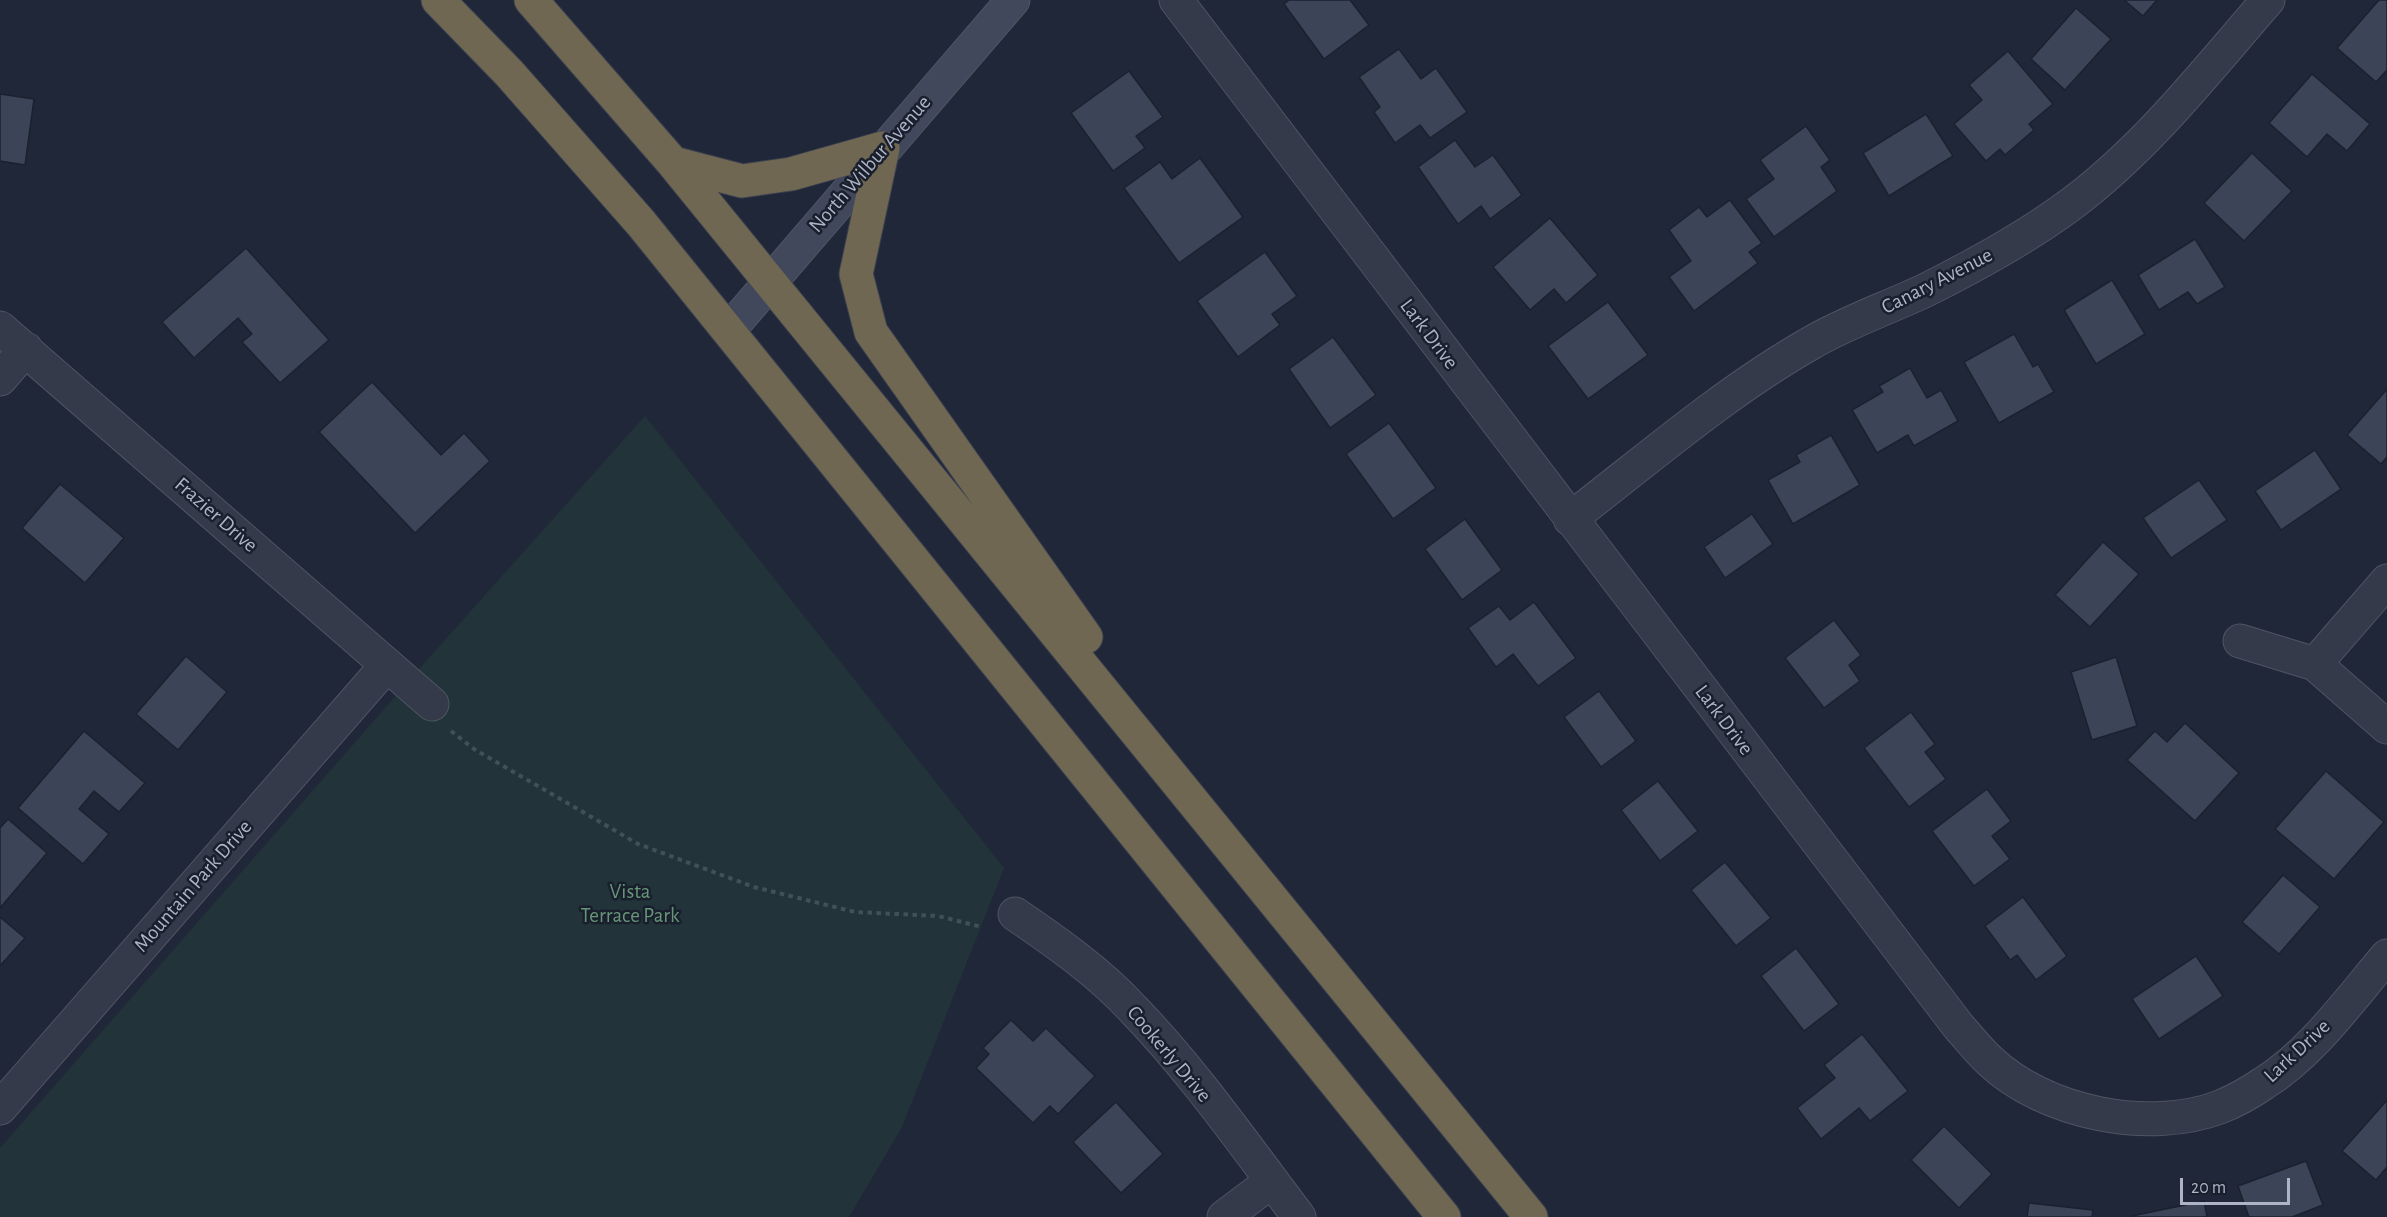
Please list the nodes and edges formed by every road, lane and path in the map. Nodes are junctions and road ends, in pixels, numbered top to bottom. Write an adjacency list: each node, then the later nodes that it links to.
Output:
1 (438, 0): 10 (highway)
2 (531, 0): 7 (highway)
3 (1013, 0): 6 (main road, North Wilbur Avenue)
4 (1176, 0): 13 (street, Lark Drive)
5 (2268, 0): 13 (street, Canary Avenue)
6 (883, 148): 7 (highway); 8 (main road, North Wilbur Avenue); 20 (highway)
7 (673, 163): 8 (highway)
8 (770, 282): 10 (main road, North Wilbur Avenue); 20 (highway)
9 (0, 328): 11 (street, Frazier Drive)
10 (729, 330): 27 (highway)
11 (26, 349): 12 (street); 17 (street, Frazier Drive)
12 (0, 379)
13 (1570, 519): 22 (street, Lark Drive)
14 (2387, 581): 16 (street)
15 (2240, 641): 16 (street)
16 (2315, 664): 19 (street)
17 (387, 665): 18 (street, Frazier Drive); 23 (street, Mountain Park Drive)
18 (432, 704): 21 (path)
19 (2387, 727)
20 (1243, 859): 28 (highway)
21 (1015, 914): 24 (street, Cookerly Drive)
22 (2387, 956)
23 (0, 1108)
24 (1272, 1181): 25 (street); 26 (street, Cookerly Drive)
25 (1224, 1217)
26 (1299, 1217)
27 (1444, 1217)
28 (1531, 1217)

